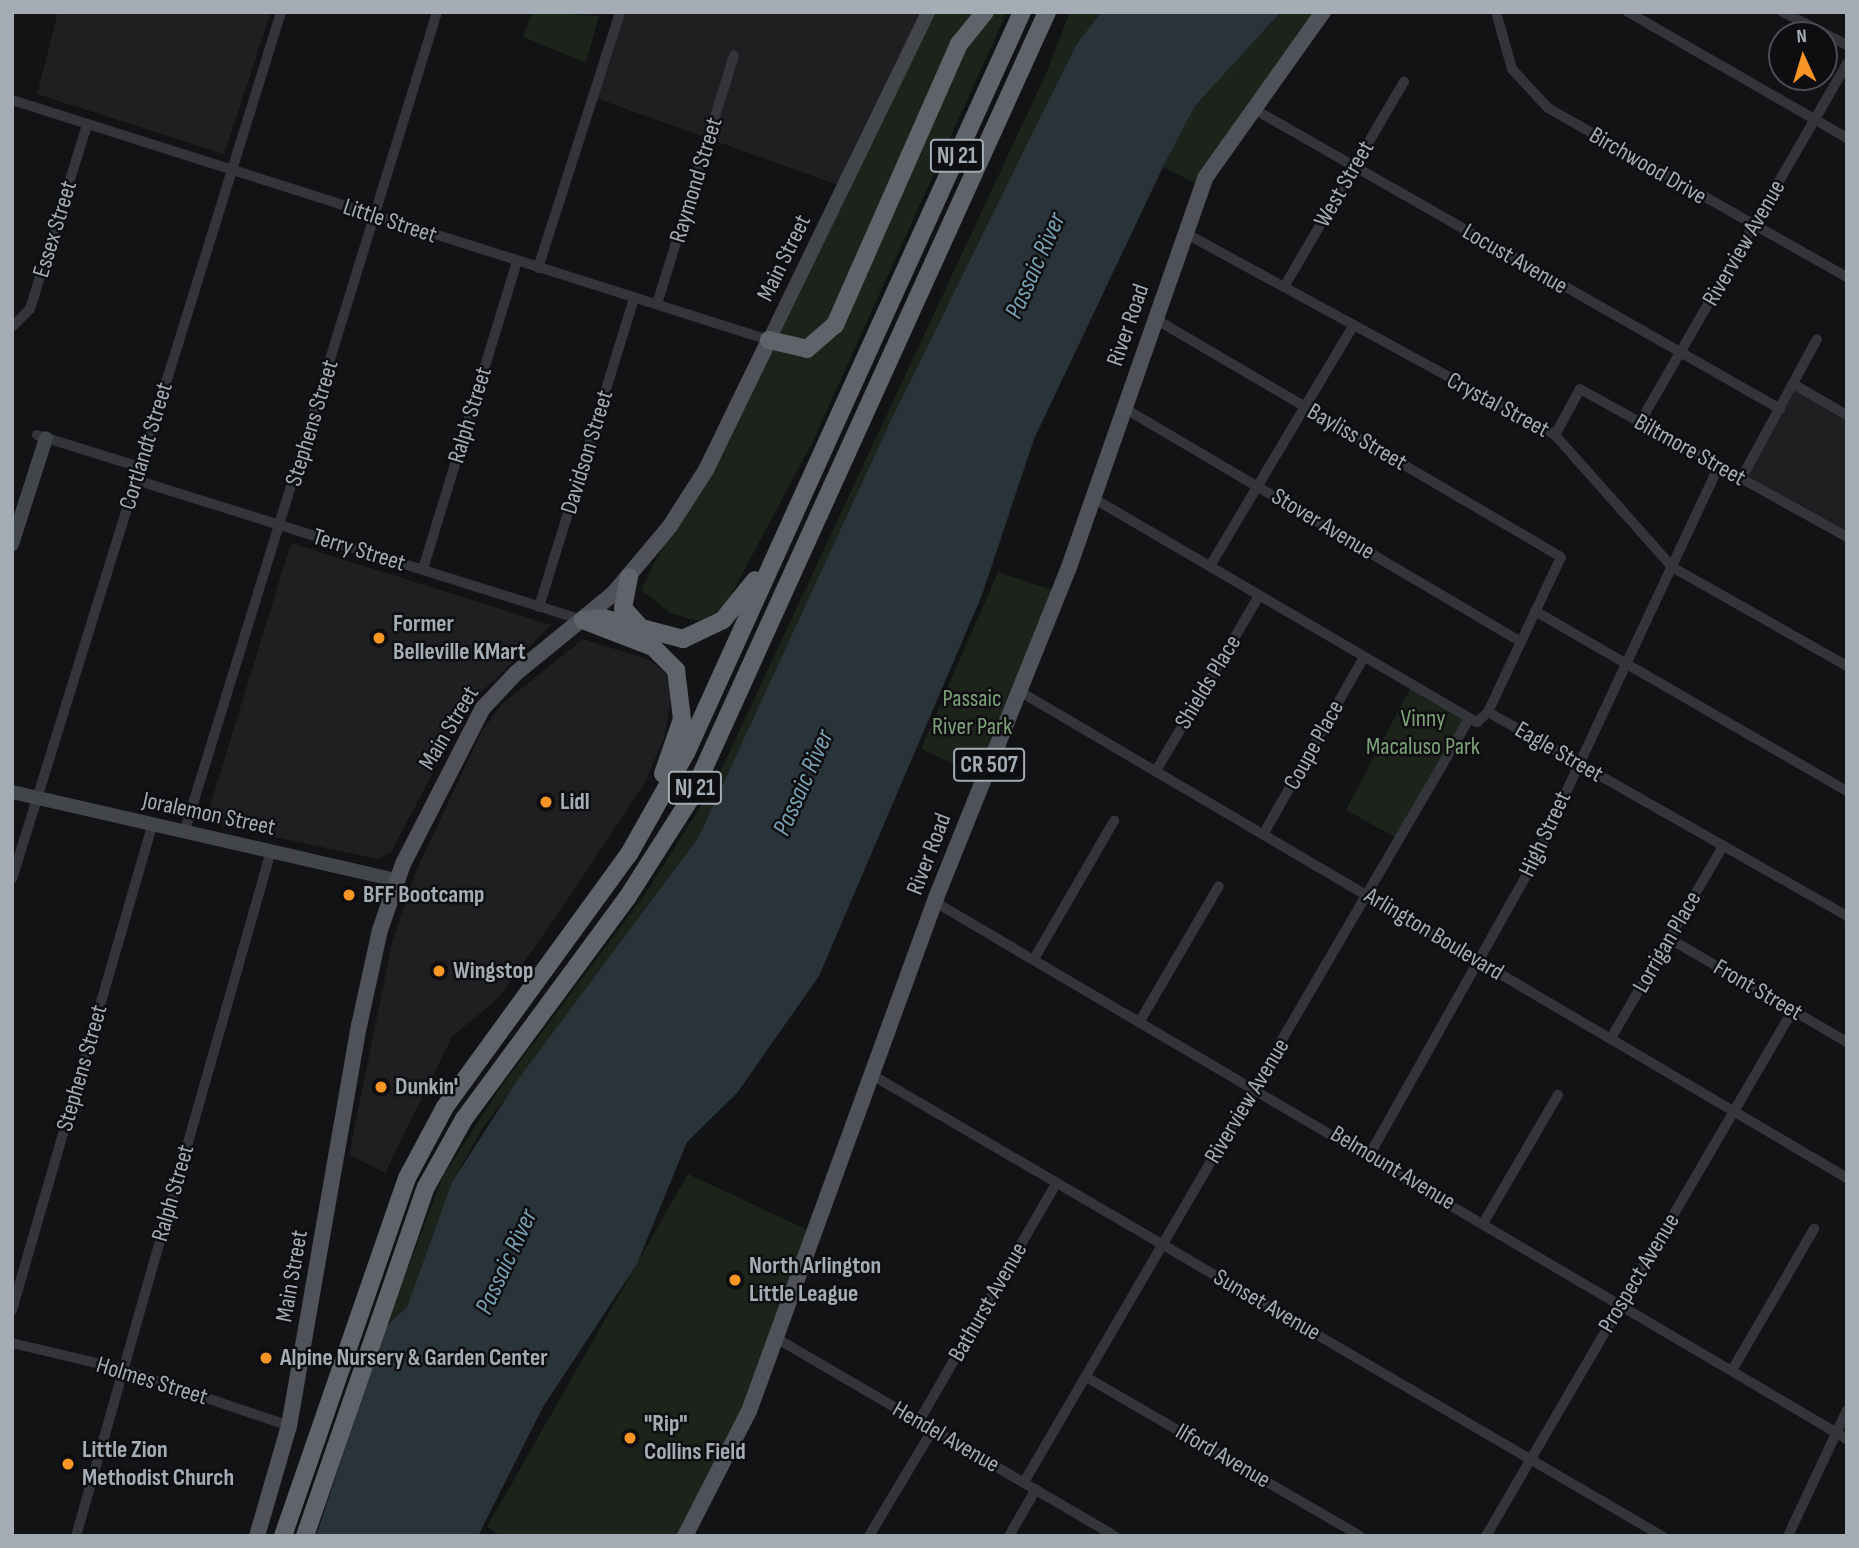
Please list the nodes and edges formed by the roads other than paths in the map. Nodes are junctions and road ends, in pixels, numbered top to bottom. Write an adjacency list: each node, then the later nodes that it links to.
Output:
1 (281, 12): 22 (street, Cortlandt Street)
2 (437, 12): 23 (street, Stephens Street)
3 (620, 12): 27 (street)
4 (928, 12): 36 (street, Main Street)
5 (985, 12): 36 (highway)
6 (1022, 12): 38 (highway, NJ 21)
7 (1047, 12): 126 (highway, NJ 21)
8 (1323, 12): 17 (main road, River Road / CR 507)
9 (1496, 12): 24 (street, Birchwood Drive)
10 (1628, 12): 18 (street)
11 (1783, 12): 12 (street)
12 (1847, 45)
13 (734, 55): 31 (street, Raymond Street)
14 (1847, 62): 18 (street, Riverview Avenue)
15 (1404, 82): 21 (street, West Street)
16 (12, 100): 19 (street, Little Street)
17 (1251, 108): 21 (street, Locust Avenue); 25 (main road, River Road / CR 507)
18 (1814, 120): 20 (street); 24 (street, Riverview Avenue)
19 (87, 125): 22 (street, Little Street); 33 (street, Essex Street)
20 (1847, 138)
21 (1354, 166): 29 (street, West Street); 37 (street, Locust Avenue)
22 (232, 171): 23 (street, Little Street); 47 (street, Cortlandt Street)
23 (375, 216): 26 (street, Little Street); 53 (street, Stephens Street)
24 (1753, 227): 28 (street, Birchwood Drive); 37 (street, Riverview Avenue)
25 (1185, 233): 29 (street, Crystal Street); 32 (main road, River Road / CR 507)
26 (517, 261): 27 (street, Little Street); 58 (street, Ralph Street)
27 (538, 268): 30 (street, Little Street)
28 (1847, 277)
29 (1284, 287): 34 (street, Crystal Street)
30 (634, 298): 31 (street, Little Street); 61 (street, Davidson Street)
31 (657, 304): 36 (street, Little Street)
32 (1154, 318): 40 (street, Bayliss Street); 41 (main road, River Road / CR 507)
33 (12, 327)
34 (1352, 328): 40 (street); 45 (street, Crystal Street)
35 (1817, 339): 39 (street)
36 (769, 340): 59 (main road, Main Street)
37 (1681, 354): 42 (street, Locust Avenue); 44 (street, Riverview Avenue)
38 (854, 384): 64 (highway); 88 (highway, NJ 21)
39 (1793, 384): 42 (street); 43 (street)
40 (1305, 406): 51 (street); 62 (street, Bayliss Street)
41 (1124, 408): 51 (street, Stover Avenue); 52 (main road, River Road / CR 507)
42 (1780, 409): 49 (street)
43 (1847, 415)
44 (1640, 422): 45 (street, Biltmore Street); 48 (street, Biltmore Street)
45 (1555, 435): 57 (street, Crystal Street)
46 (42, 437): 47 (street); 55 (street)
47 (140, 467): 50 (street, Cortlandt Street)
48 (1718, 468): 49 (street, Biltmore Street); 57 (street, High Street)
49 (1741, 479): 54 (street, Biltmore Street)
50 (135, 481): 53 (street, Terry Street); 76 (street, Cortlandt Street)
51 (1258, 485): 56 (street); 65 (street, Stover Avenue)
52 (1093, 498): 56 (street); 69 (main road, River Road / CR 507)
53 (281, 526): 58 (street, Terry Street); 79 (street, Stephens Street)
54 (1847, 537)
55 (12, 544)
56 (1210, 566): 60 (street)
57 (1672, 567): 67 (street, High Street); 68 (street, Crystal Street)
58 (423, 569): 61 (street, Terry Street)
59 (629, 577): 63 (main road, Main Street); 64 (highway)
60 (1259, 596): 66 (street); 73 (street, Shields Place)
61 (539, 607): 63 (street, Terry Street)
62 (1535, 611): 65 (street); 67 (street)
63 (583, 620): 64 (highway); 84 (main road, Main Street); 88 (highway)
64 (657, 636)
65 (1521, 642): 70 (street)
66 (1364, 657): 71 (street); 80 (street, Coupe Place)
67 (1626, 665): 72 (street, High Street); 74 (street)
68 (1847, 666)
69 (1019, 691): 73 (street, Arlington Boulevard); 87 (main road, River Road / CR 507)
70 (1488, 712): 71 (street, Eagle Street); 72 (street, Eagle Street)
71 (1469, 719): 86 (street, Riverview Avenue)
72 (1578, 763): 81 (street, Eagle Street); 92 (street, High Street)
73 (1157, 769): 80 (street, Arlington Boulevard)
74 (1847, 791)
75 (12, 792): 76 (street, Joralemon Street)
76 (36, 798): 78 (street, Joralemon Street); 83 (street, Cortlandt Street)
77 (1114, 821): 91 (street)
78 (152, 825): 79 (street, Joralemon Street); 108 (street, Stephens Street)
79 (184, 833): 82 (street, Joralemon Street)
80 (1264, 833): 86 (street, Arlington Boulevard)
81 (1723, 846): 89 (street, Eagle Street); 90 (street, Lorrigan Place)
82 (271, 851): 84 (street, Joralemon Street); 112 (street, Ralph Street)
83 (12, 880)
84 (396, 880): 116 (main road, Main Street)
85 (1219, 886): 94 (street)
86 (1369, 895): 92 (street, Arlington Boulevard); 98 (street, Riverview Avenue)
87 (935, 902): 91 (street, Belmount Avenue); 97 (main road, River Road / CR 507)
88 (584, 916): 125 (highway, NJ 21)
89 (1847, 916)
90 (1670, 939): 93 (street, Front Street); 95 (street, Lorrigan Place)
91 (1034, 959): 94 (street, Belmount Avenue)
92 (1478, 960): 95 (street, Arlington Boulevard); 101 (street, High Street)
93 (1793, 1010): 96 (street, Front Street); 100 (street, Prospect Avenue)
94 (1140, 1021): 98 (street, Belmount Avenue)
95 (1611, 1038): 100 (street, Arlington Boulevard)
96 (1847, 1041)
97 (872, 1075): 103 (street, Sunset Avenue); 109 (main road, River Road / CR 507)
98 (1255, 1087): 101 (street, Belmount Avenue); 106 (street, Riverview Avenue)
99 (1558, 1096): 104 (street)
100 (1735, 1112): 102 (street, Arlington Boulevard); 107 (street, Prospect Avenue)
101 (1370, 1153): 104 (street, Belmount Avenue)
102 (1847, 1178)
103 (1056, 1184): 106 (street, Sunset Avenue); 115 (street, Bathurst Avenue)
104 (1484, 1222): 107 (street, Belmount Avenue)
105 (1814, 1228): 111 (street)
106 (1162, 1244): 113 (street, Riverview Avenue); 120 (street, Sunset Avenue)
107 (1621, 1303): 111 (street, Belmount Avenue); 120 (street, Prospect Avenue)
108 (12, 1310)
109 (776, 1338): 115 (street, Hendel Avenue); 127 (main road, River Road / CR 507)
110 (12, 1343): 112 (street, Holmes Street)
111 (1734, 1367): 118 (street, Belmount Avenue)
112 (121, 1369): 116 (street, Holmes Street); 123 (street, Ralph Street)
113 (1086, 1377): 121 (street, Riverview Avenue); 131 (street, Ilford Avenue)
114 (1847, 1409): 118 (street)
115 (919, 1421): 117 (street, Hendel Avenue)
116 (289, 1426): 124 (main road, Main Street)
117 (933, 1429): 121 (street, Hendel Avenue); 128 (street)
118 (1838, 1429): 119 (street, Belmount Avenue); 134 (street)
119 (1847, 1439)
120 (1530, 1458): 132 (street, Prospect Avenue); 133 (street, Sunset Avenue)
121 (1024, 1482): 122 (street, Hendel Avenue)
122 (1036, 1489): 129 (street); 130 (street, Hendel Avenue)
123 (76, 1536)
124 (257, 1536)
125 (283, 1536)
126 (305, 1536)
127 (685, 1536)
128 (869, 1536)
129 (1009, 1536)
130 (1115, 1536)
131 (1360, 1536)
132 (1486, 1536)
133 (1662, 1536)
134 (1788, 1536)

